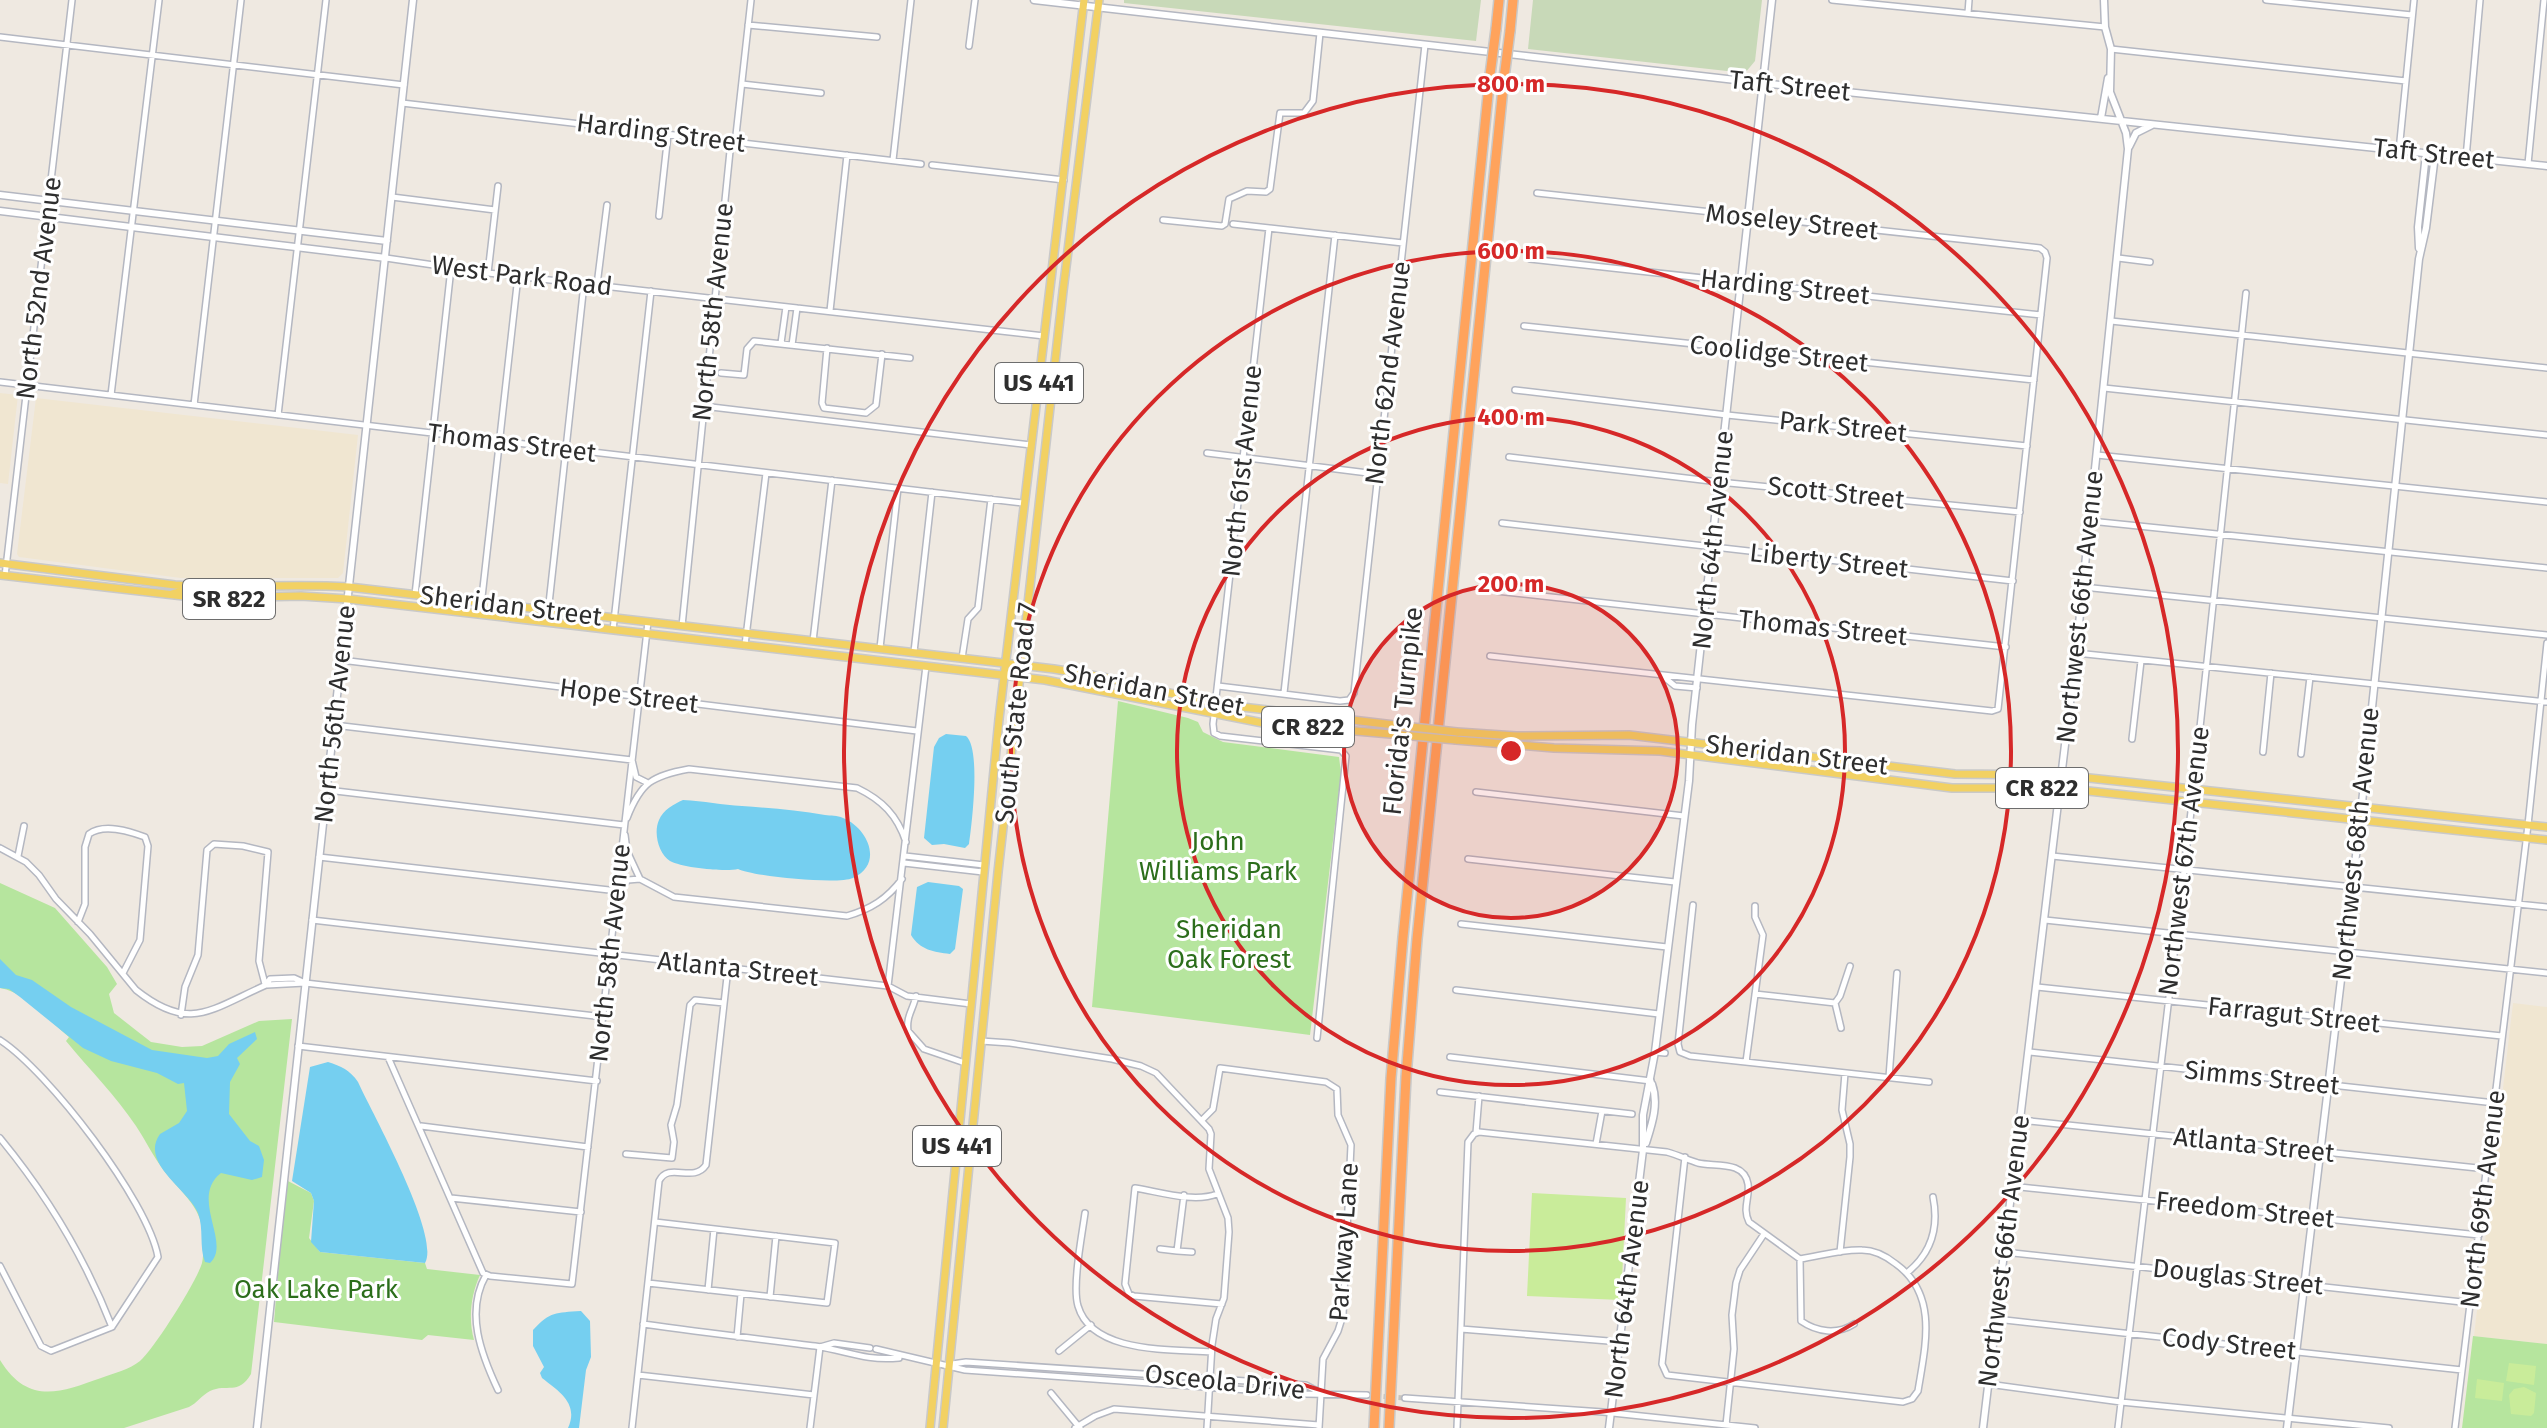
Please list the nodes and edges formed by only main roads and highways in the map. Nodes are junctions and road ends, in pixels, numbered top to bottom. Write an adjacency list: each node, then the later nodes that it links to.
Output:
1 (1499, 0): 33 (highway, Florida's Turnpike, bridge)
2 (1513, 0): 34 (highway, Florida's Turnpike, bridge)
3 (1084, 3): 5 (main road, South State Road 7 / US 441)
4 (1098, 4): 6 (main road, South State Road 7 / US 441)
5 (1067, 151): 6 (main road); 7 (main road, South State Road 7 / US 441)
6 (1078, 164): 8 (main road, South State Road 7 / US 441)
7 (1064, 180): 8 (main road); 9 (main road, South State Road 7 / US 441)
8 (1075, 194): 10 (main road, South State Road 7 / US 441)
9 (1050, 292): 10 (main road); 11 (main road, South State Road 7 / US 441)
10 (1061, 308): 12 (main road, South State Road 7 / US 441)
11 (1045, 336): 12 (main road); 13 (main road, South State Road 7 / US 441)
12 (1056, 354): 14 (main road, South State Road 7 / US 441)
13 (1023, 505): 14 (main road); 21 (main road, South State Road 7 / US 441)
14 (1037, 519): 22 (main road, South State Road 7 / US 441)
15 (3, 563): 17 (main road, Sheridan Street / SR 822)
16 (3, 576): 19 (main road, Sheridan Street / SR 822)
17 (175, 585): 18 (main road, Sheridan Street / SR 822); 19 (main road)
18 (240, 586): 20 (main road); 21 (main road, Sheridan Street / SR 822)
19 (127, 591): 20 (main road, Sheridan Street / SR 822)
20 (169, 596): 23 (main road, Sheridan Street / SR 822)
21 (1006, 663): 22 (main road, Sheridan Street / SR 822); 23 (main road, South State Road 7 / US 441)
22 (1022, 665): 24 (main road, South State Road 7 / US 441); 25 (main road, Sheridan Street / CR 822)
23 (1004, 676): 24 (main road, Sheridan Street / SR 822); 29 (main road, South State Road 7 / US 441)
24 (1020, 678): 25 (main road, Sheridan Street / CR 822); 30 (main road, South State Road 7 / US 441)
25 (1402, 730): 26 (main road, Sheridan Street / CR 822, bridge)
26 (1456, 736): 27 (main road, Sheridan Street / CR 822); 28 (main road, Sheridan Street / CR 822)
27 (2547, 827)
28 (2547, 840)
29 (984, 868): 30 (main road); 31 (main road, South State Road 7 / US 441)
30 (996, 891): 32 (main road, South State Road 7 / US 441)
31 (930, 1428)
32 (943, 1428)
33 (1374, 1428)
34 (1389, 1428)

